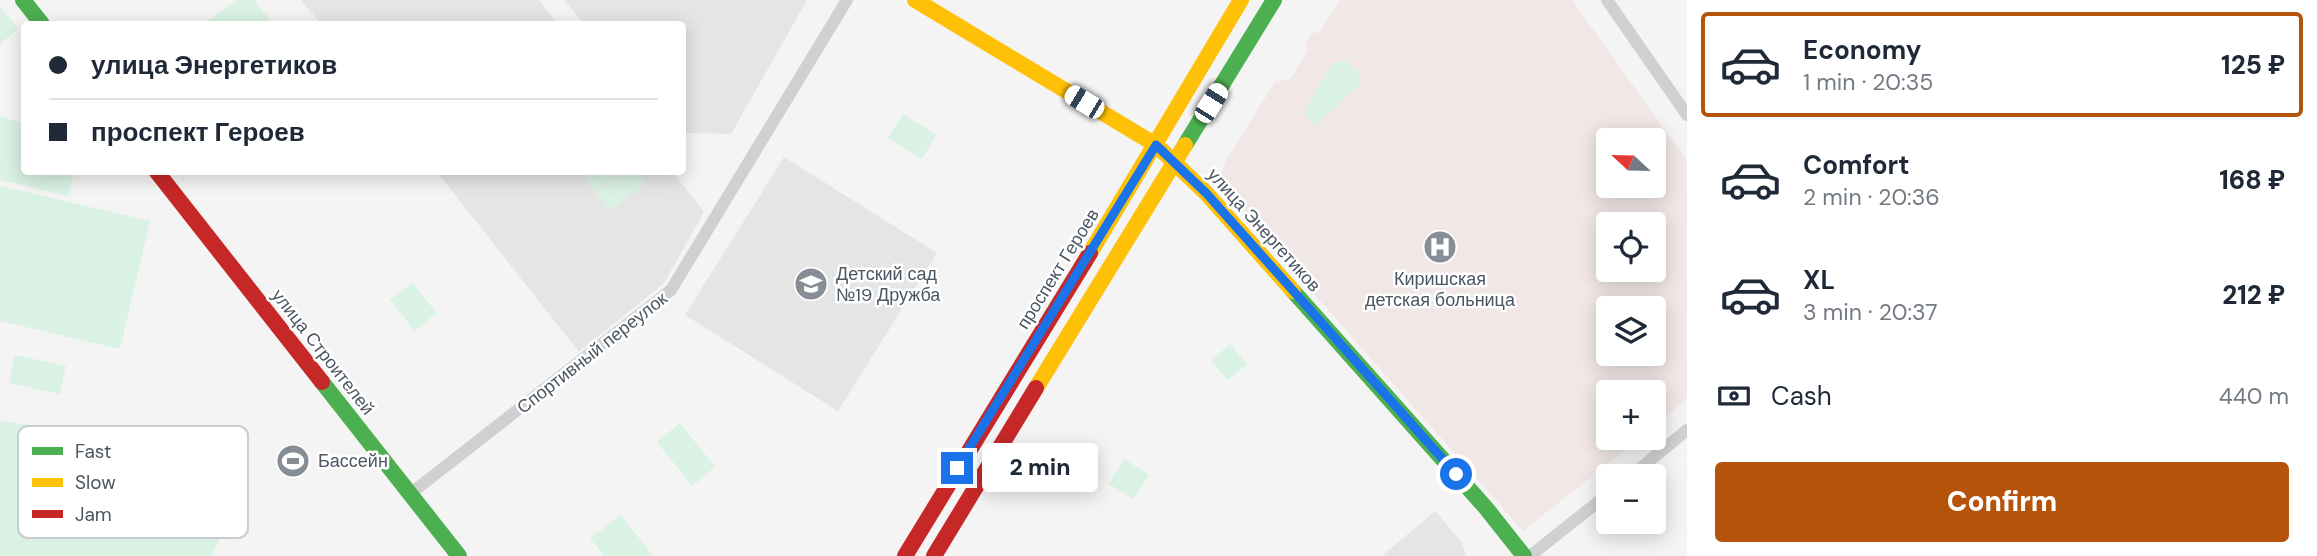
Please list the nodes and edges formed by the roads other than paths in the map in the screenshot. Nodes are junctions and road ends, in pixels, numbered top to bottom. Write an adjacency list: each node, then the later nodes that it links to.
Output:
1 (23, 0): 7 (street)
2 (847, 0): 14 (street, Спортивный переулок)
3 (915, 0): 9 (street, улица Энергетиков)
4 (1241, 0): 9 (street, проспект Героев)
5 (1274, 0): 10 (street)
6 (1607, 0): 8 (street)
7 (40, 21)
8 (1687, 115)
9 (1156, 145): 10 (street, улица Энергетиков); 17 (street, проспект Героев)
10 (1175, 163): 18 (street); 19 (street, улица Энергетиков)
11 (159, 175): 14 (street, улица Строителей)
12 (1687, 430): 13 (street)
13 (1646, 464)
14 (410, 494): 16 (street, улица Строителей)
15 (1596, 504): 20 (street)
16 (459, 556)
17 (905, 556)
18 (934, 556)
19 (1524, 556)
20 (1530, 556)

